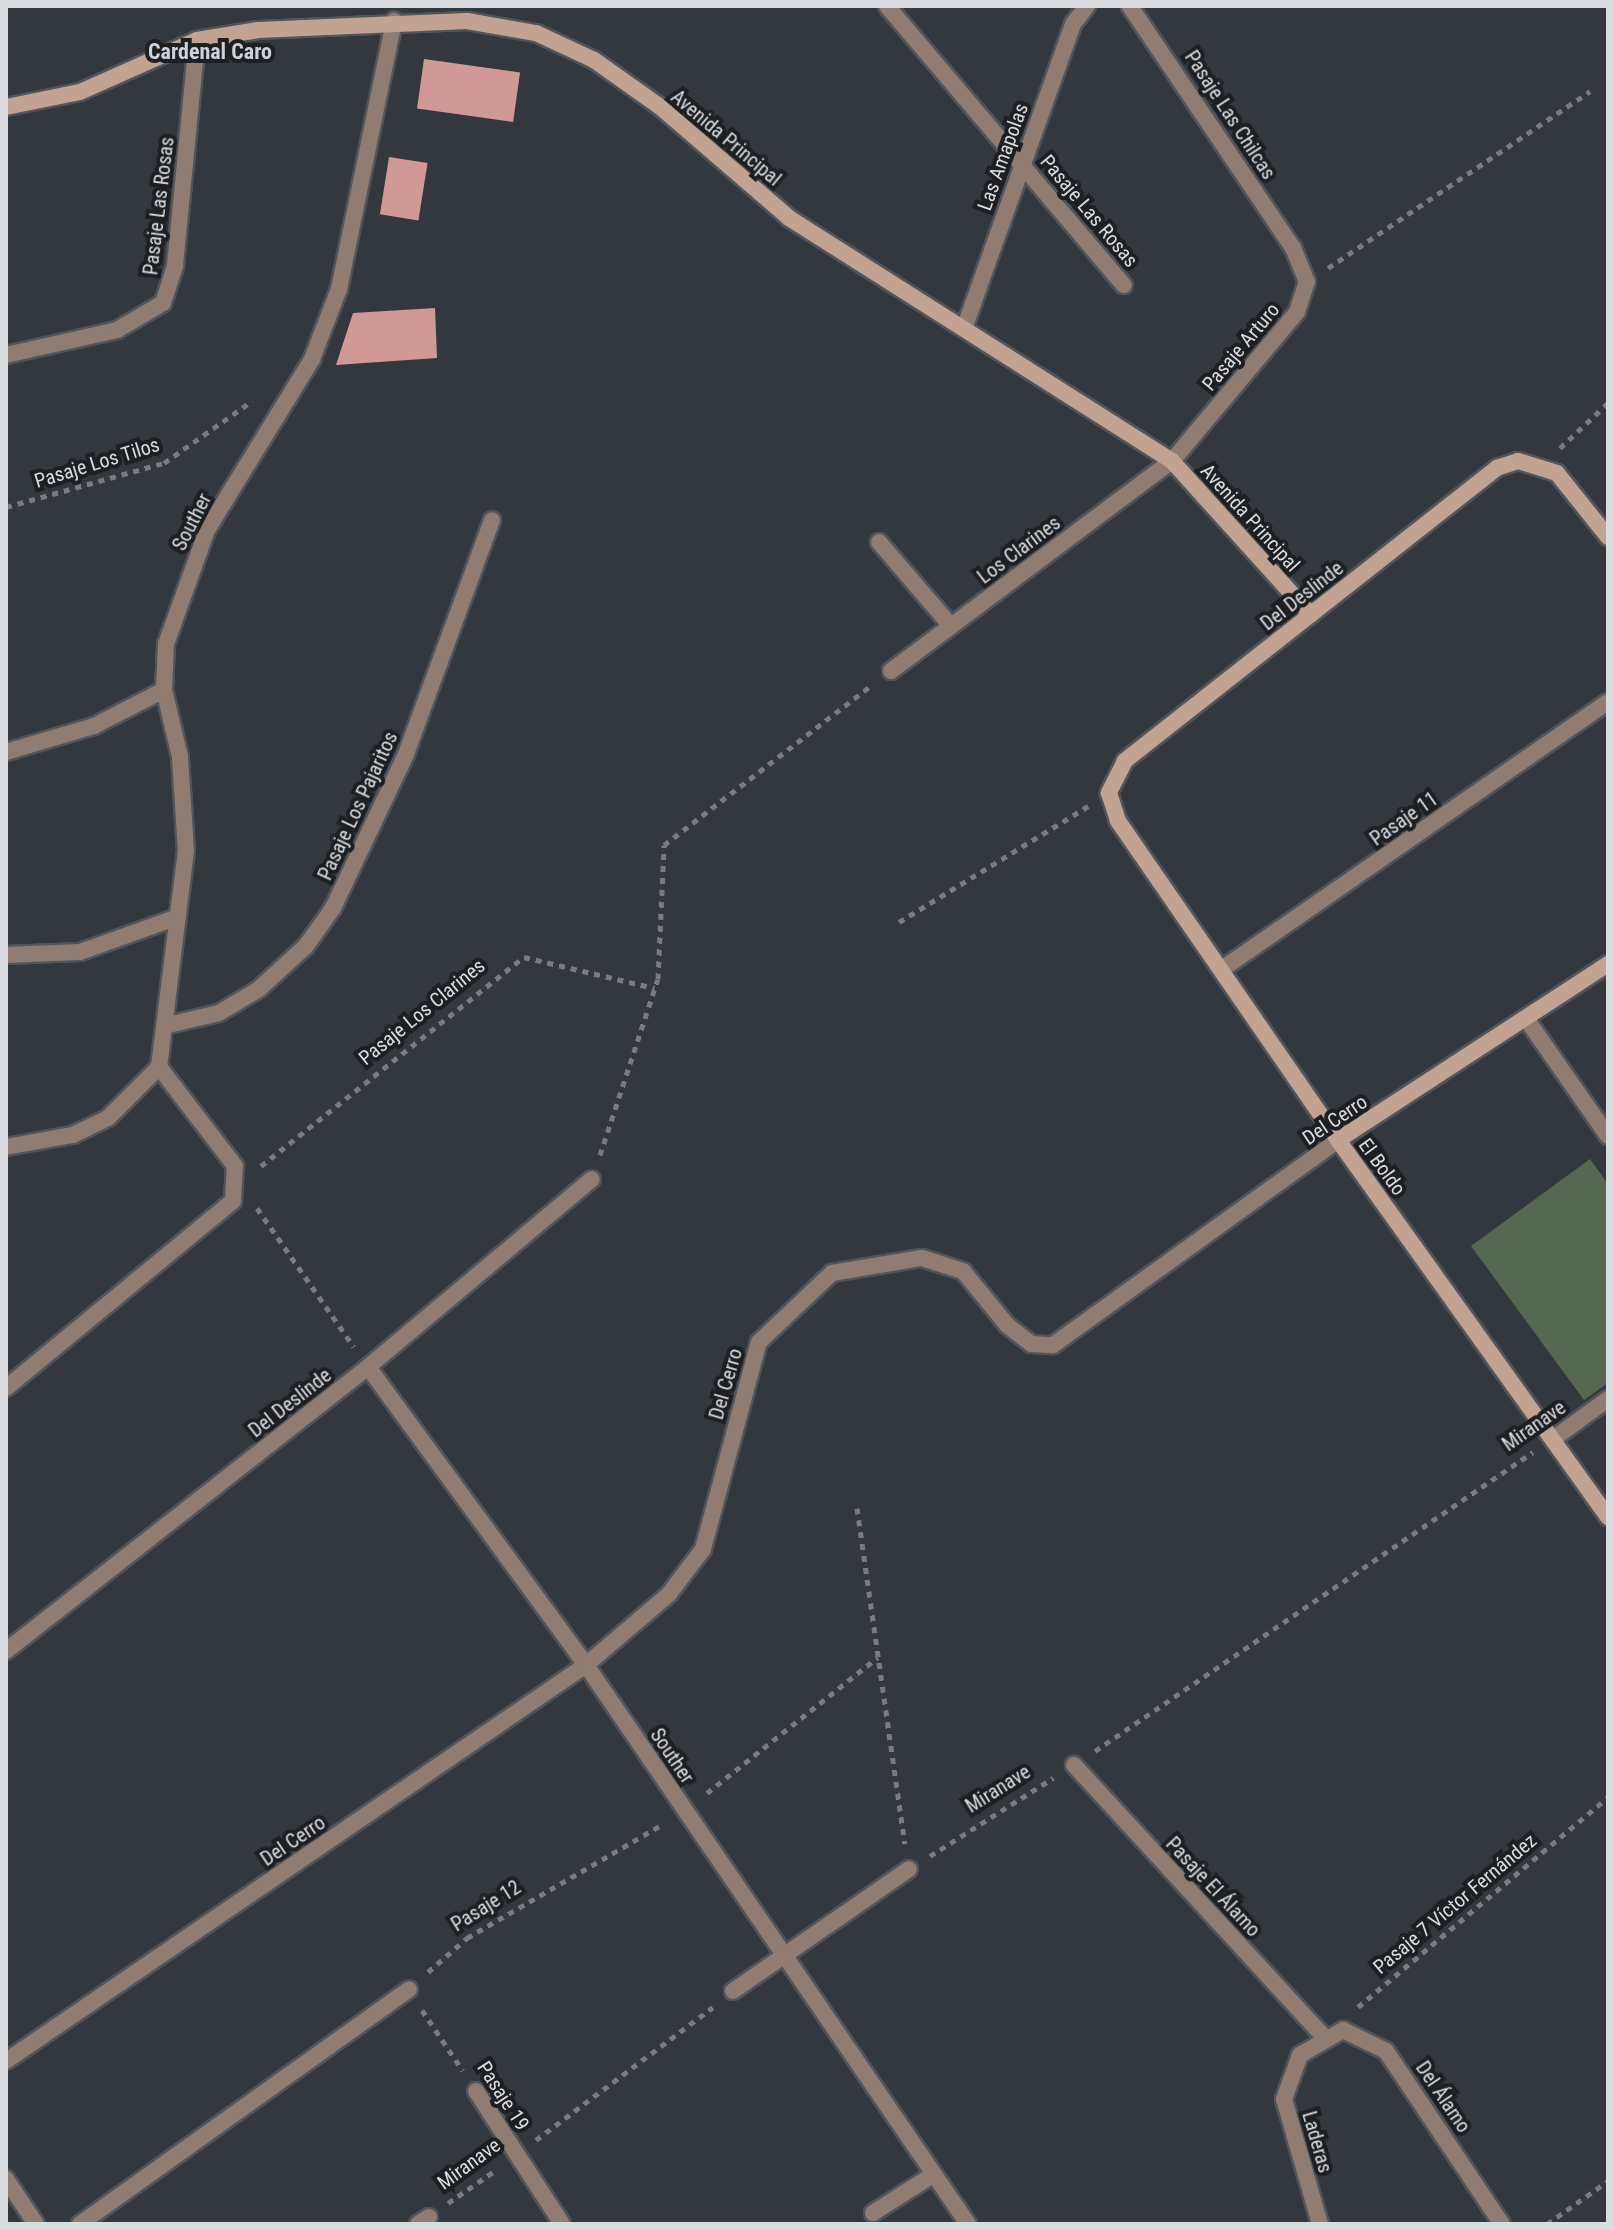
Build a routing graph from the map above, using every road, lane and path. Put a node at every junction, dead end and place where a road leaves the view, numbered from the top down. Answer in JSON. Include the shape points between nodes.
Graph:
{"nodes":[{"id":1,"x":887,"y":6,"type":"edge"},
{"id":2,"x":1075,"y":6,"type":"edge"},
{"id":3,"x":1087,"y":6,"type":"edge"},
{"id":4,"x":1130,"y":6,"type":"edge"},
{"id":5,"x":394,"y":21,"type":"junction"},
{"id":6,"x":1073,"y":24,"type":"junction"},
{"id":7,"x":197,"y":40,"type":"junction"},
{"id":8,"x":1590,"y":91,"type":"dead end"},
{"id":9,"x":6,"y":107,"type":"edge"},
{"id":10,"x":1022,"y":162,"type":"junction"},
{"id":11,"x":1307,"y":282,"type":"junction"},
{"id":12,"x":1124,"y":285,"type":"dead end"},
{"id":13,"x":965,"y":326,"type":"junction"},
{"id":14,"x":6,"y":355,"type":"edge"},
{"id":15,"x":263,"y":393,"type":"dead end"},
{"id":16,"x":1608,"y":403,"type":"edge"},
{"id":17,"x":1172,"y":461,"type":"junction"},
{"id":18,"x":1541,"y":465,"type":"junction"},
{"id":19,"x":6,"y":507,"type":"edge"},
{"id":20,"x":492,"y":520,"type":"dead end"},
{"id":21,"x":1608,"y":537,"type":"edge"},
{"id":22,"x":879,"y":542,"type":"dead end"},
{"id":23,"x":1311,"y":615,"type":"junction"},
{"id":24,"x":951,"y":626,"type":"junction"},
{"id":25,"x":891,"y":671,"type":"joint"},
{"id":26,"x":164,"y":690,"type":"junction"},
{"id":27,"x":1608,"y":702,"type":"edge"},
{"id":28,"x":6,"y":752,"type":"edge"},
{"id":29,"x":1109,"y":793,"type":"junction"},
{"id":30,"x":178,"y":917,"type":"junction"},
{"id":31,"x":899,"y":922,"type":"dead end"},
{"id":32,"x":6,"y":955,"type":"edge"},
{"id":33,"x":1608,"y":964,"type":"edge"},
{"id":34,"x":1222,"y":969,"type":"junction"},
{"id":35,"x":654,"y":988,"type":"junction"},
{"id":36,"x":1527,"y":1020,"type":"junction"},
{"id":37,"x":164,"y":1026,"type":"junction"},
{"id":38,"x":159,"y":1067,"type":"junction"},
{"id":39,"x":1608,"y":1136,"type":"edge"},
{"id":40,"x":1338,"y":1140,"type":"junction"},
{"id":41,"x":6,"y":1147,"type":"edge"},
{"id":42,"x":592,"y":1179,"type":"joint"},
{"id":43,"x":239,"y":1183,"type":"junction"},
{"id":44,"x":368,"y":1367,"type":"junction"},
{"id":45,"x":6,"y":1388,"type":"edge"},
{"id":46,"x":1608,"y":1399,"type":"edge"},
{"id":47,"x":1553,"y":1439,"type":"junction"},
{"id":48,"x":857,"y":1508,"type":"dead end"},
{"id":49,"x":1608,"y":1517,"type":"edge"},
{"id":50,"x":6,"y":1651,"type":"edge"},
{"id":51,"x":878,"y":1657,"type":"junction"},
{"id":52,"x":586,"y":1665,"type":"junction"},
{"id":53,"x":1074,"y":1765,"type":"junction"},
{"id":54,"x":1608,"y":1797,"type":"edge"},
{"id":55,"x":686,"y":1811,"type":"junction"},
{"id":56,"x":909,"y":1869,"type":"junction"},
{"id":57,"x":786,"y":1958,"type":"junction"},
{"id":58,"x":409,"y":1989,"type":"junction"},
{"id":59,"x":733,"y":1991,"type":"joint"},
{"id":60,"x":1323,"y":2036,"type":"junction"},
{"id":61,"x":6,"y":2061,"type":"edge"},
{"id":62,"x":476,"y":2091,"type":"joint"},
{"id":63,"x":517,"y":2154,"type":"junction"},
{"id":64,"x":934,"y":2174,"type":"junction"},
{"id":65,"x":6,"y":2179,"type":"edge"},
{"id":66,"x":1608,"y":2181,"type":"edge"},
{"id":67,"x":873,"y":2213,"type":"dead end"},
{"id":68,"x":424,"y":2220,"type":"edge"},
{"id":69,"x":36,"y":2224,"type":"edge"},
{"id":70,"x":80,"y":2224,"type":"edge"},
{"id":71,"x":562,"y":2224,"type":"edge"},
{"id":72,"x":968,"y":2224,"type":"edge"},
{"id":73,"x":1320,"y":2224,"type":"edge"},
{"id":74,"x":1502,"y":2224,"type":"edge"},
{"id":75,"x":1547,"y":2224,"type":"edge"}],
"edges":[{"from":1,"to":10,"type":"street","name":"Pasaje Las Rosas"},
{"from":2,"to":6,"type":"street"},
{"from":3,"to":6,"type":"street","name":"Las Amapolas"},
{"from":4,"to":11,"type":"street","name":"Pasaje Las Chilcas","via":[[1293,248]]},
{"from":5,"to":7,"type":"street","name":"Avenida Principal"},
{"from":5,"to":13,"type":"street","name":"Avenida Principal","via":[[467,21],[536,33],[594,60],[789,218]]},
{"from":5,"to":26,"type":"street","name":"Souther","via":[[339,289],[312,359],[207,530],[166,644]]},
{"from":6,"to":10,"type":"street","name":"Las Amapolas"},
{"from":7,"to":9,"type":"street","name":"Avenida Principal","via":[[80,92]]},
{"from":7,"to":14,"type":"street","name":"Pasaje Las Rosas","via":[[175,265],[163,303],[117,330]]},
{"from":8,"to":11,"type":"path"},
{"from":10,"to":12,"type":"street","name":"Pasaje Las Rosas"},
{"from":10,"to":13,"type":"street","name":"Las Amapolas"},
{"from":11,"to":17,"type":"street","name":"Pasaje Arturo","via":[[1297,312]]},
{"from":13,"to":17,"type":"street","name":"Avenida Principal"},
{"from":15,"to":19,"type":"path","name":"Pasaje Los Tilos","via":[[164,463]]},
{"from":16,"to":18,"type":"path"},
{"from":17,"to":23,"type":"street","name":"Avenida Principal"},
{"from":17,"to":24,"type":"street","name":"Los Clarines"},
{"from":18,"to":21,"type":"street","via":[[1568,483]]},
{"from":18,"to":23,"type":"street","name":"Del Deslinde","via":[[1518,461],[1497,468]]},
{"from":20,"to":37,"type":"street","name":"Pasaje Los Pajaritos","via":[[406,754],[333,908],[306,946],[259,989],[219,1013]]},
{"from":22,"to":24,"type":"street"},
{"from":23,"to":29,"type":"street","name":"Del Deslinde","via":[[1125,761]]},
{"from":24,"to":25,"type":"street","name":"Los Clarines"},
{"from":25,"to":35,"type":"path","via":[[664,845]]},
{"from":26,"to":28,"type":"street","via":[[94,726]]},
{"from":26,"to":30,"type":"street","name":"Souther","via":[[185,799]]},
{"from":27,"to":34,"type":"street","name":"Pasaje 11"},
{"from":29,"to":31,"type":"path"},
{"from":29,"to":34,"type":"street","name":"El Boldo","via":[[1118,821]]},
{"from":30,"to":32,"type":"street","via":[[80,952]]},
{"from":30,"to":37,"type":"street","name":"Souther"},
{"from":33,"to":36,"type":"street","name":"Del Cerro"},
{"from":34,"to":40,"type":"street","name":"El Boldo"},
{"from":35,"to":42,"type":"path"},
{"from":35,"to":43,"type":"path","name":"Pasaje Los Clarines","via":[[524,957]]},
{"from":36,"to":39,"type":"street"},
{"from":36,"to":40,"type":"street","name":"Del Cerro"},
{"from":37,"to":38,"type":"street","name":"Souther"},
{"from":38,"to":41,"type":"street","via":[[108,1118],[73,1135]]},
{"from":38,"to":43,"type":"street","via":[[235,1166]]},
{"from":40,"to":47,"type":"street","name":"El Boldo"},
{"from":40,"to":52,"type":"street","name":"Del Cerro","via":[[1053,1345],[1031,1344],[1007,1325],[963,1271],[922,1258],[832,1273],[759,1342],[703,1549],[689,1571]]},
{"from":42,"to":44,"type":"street","name":"Del Deslinde"},
{"from":43,"to":44,"type":"path"},
{"from":43,"to":45,"type":"street","via":[[222,1216]]},
{"from":44,"to":50,"type":"street","name":"Del Deslinde"},
{"from":44,"to":52,"type":"street","name":"Souther"},
{"from":46,"to":47,"type":"street","name":"Miranave"},
{"from":47,"to":49,"type":"street","name":"El Boldo"},
{"from":47,"to":53,"type":"path","name":"Miranave"},
{"from":48,"to":51,"type":"path"},
{"from":51,"to":55,"type":"path","name":"Pasaje 12"},
{"from":51,"to":56,"type":"path"},
{"from":52,"to":55,"type":"street","name":"Souther"},
{"from":52,"to":61,"type":"street","name":"Del Cerro"},
{"from":53,"to":56,"type":"path","name":"Miranave"},
{"from":53,"to":60,"type":"street","name":"Pasaje El Álamo"},
{"from":54,"to":60,"type":"path","name":"Pasaje 7 Víctor Fernández"},
{"from":55,"to":57,"type":"street","name":"Souther"},
{"from":55,"to":58,"type":"path","name":"Pasaje 12","via":[[467,1938]]},
{"from":56,"to":57,"type":"street"},
{"from":57,"to":59,"type":"street"},
{"from":57,"to":64,"type":"street","name":"Souther"},
{"from":58,"to":62,"type":"path","name":"Pasaje 19"},
{"from":58,"to":70,"type":"street"},
{"from":59,"to":63,"type":"path","name":"Miranave"},
{"from":60,"to":73,"type":"street","name":"Laderas","via":[[1291,2068],[1284,2099]]},
{"from":60,"to":74,"type":"street","name":"Del Álamo","via":[[1362,2035],[1386,2051]]},
{"from":62,"to":63,"type":"street","name":"Pasaje 19"},
{"from":63,"to":68,"type":"path","name":"Miranave"},
{"from":63,"to":71,"type":"street","name":"Pasaje 19"},
{"from":64,"to":67,"type":"street"},
{"from":64,"to":72,"type":"street","name":"Souther"},
{"from":65,"to":69,"type":"street"},
{"from":66,"to":75,"type":"path"}]}
